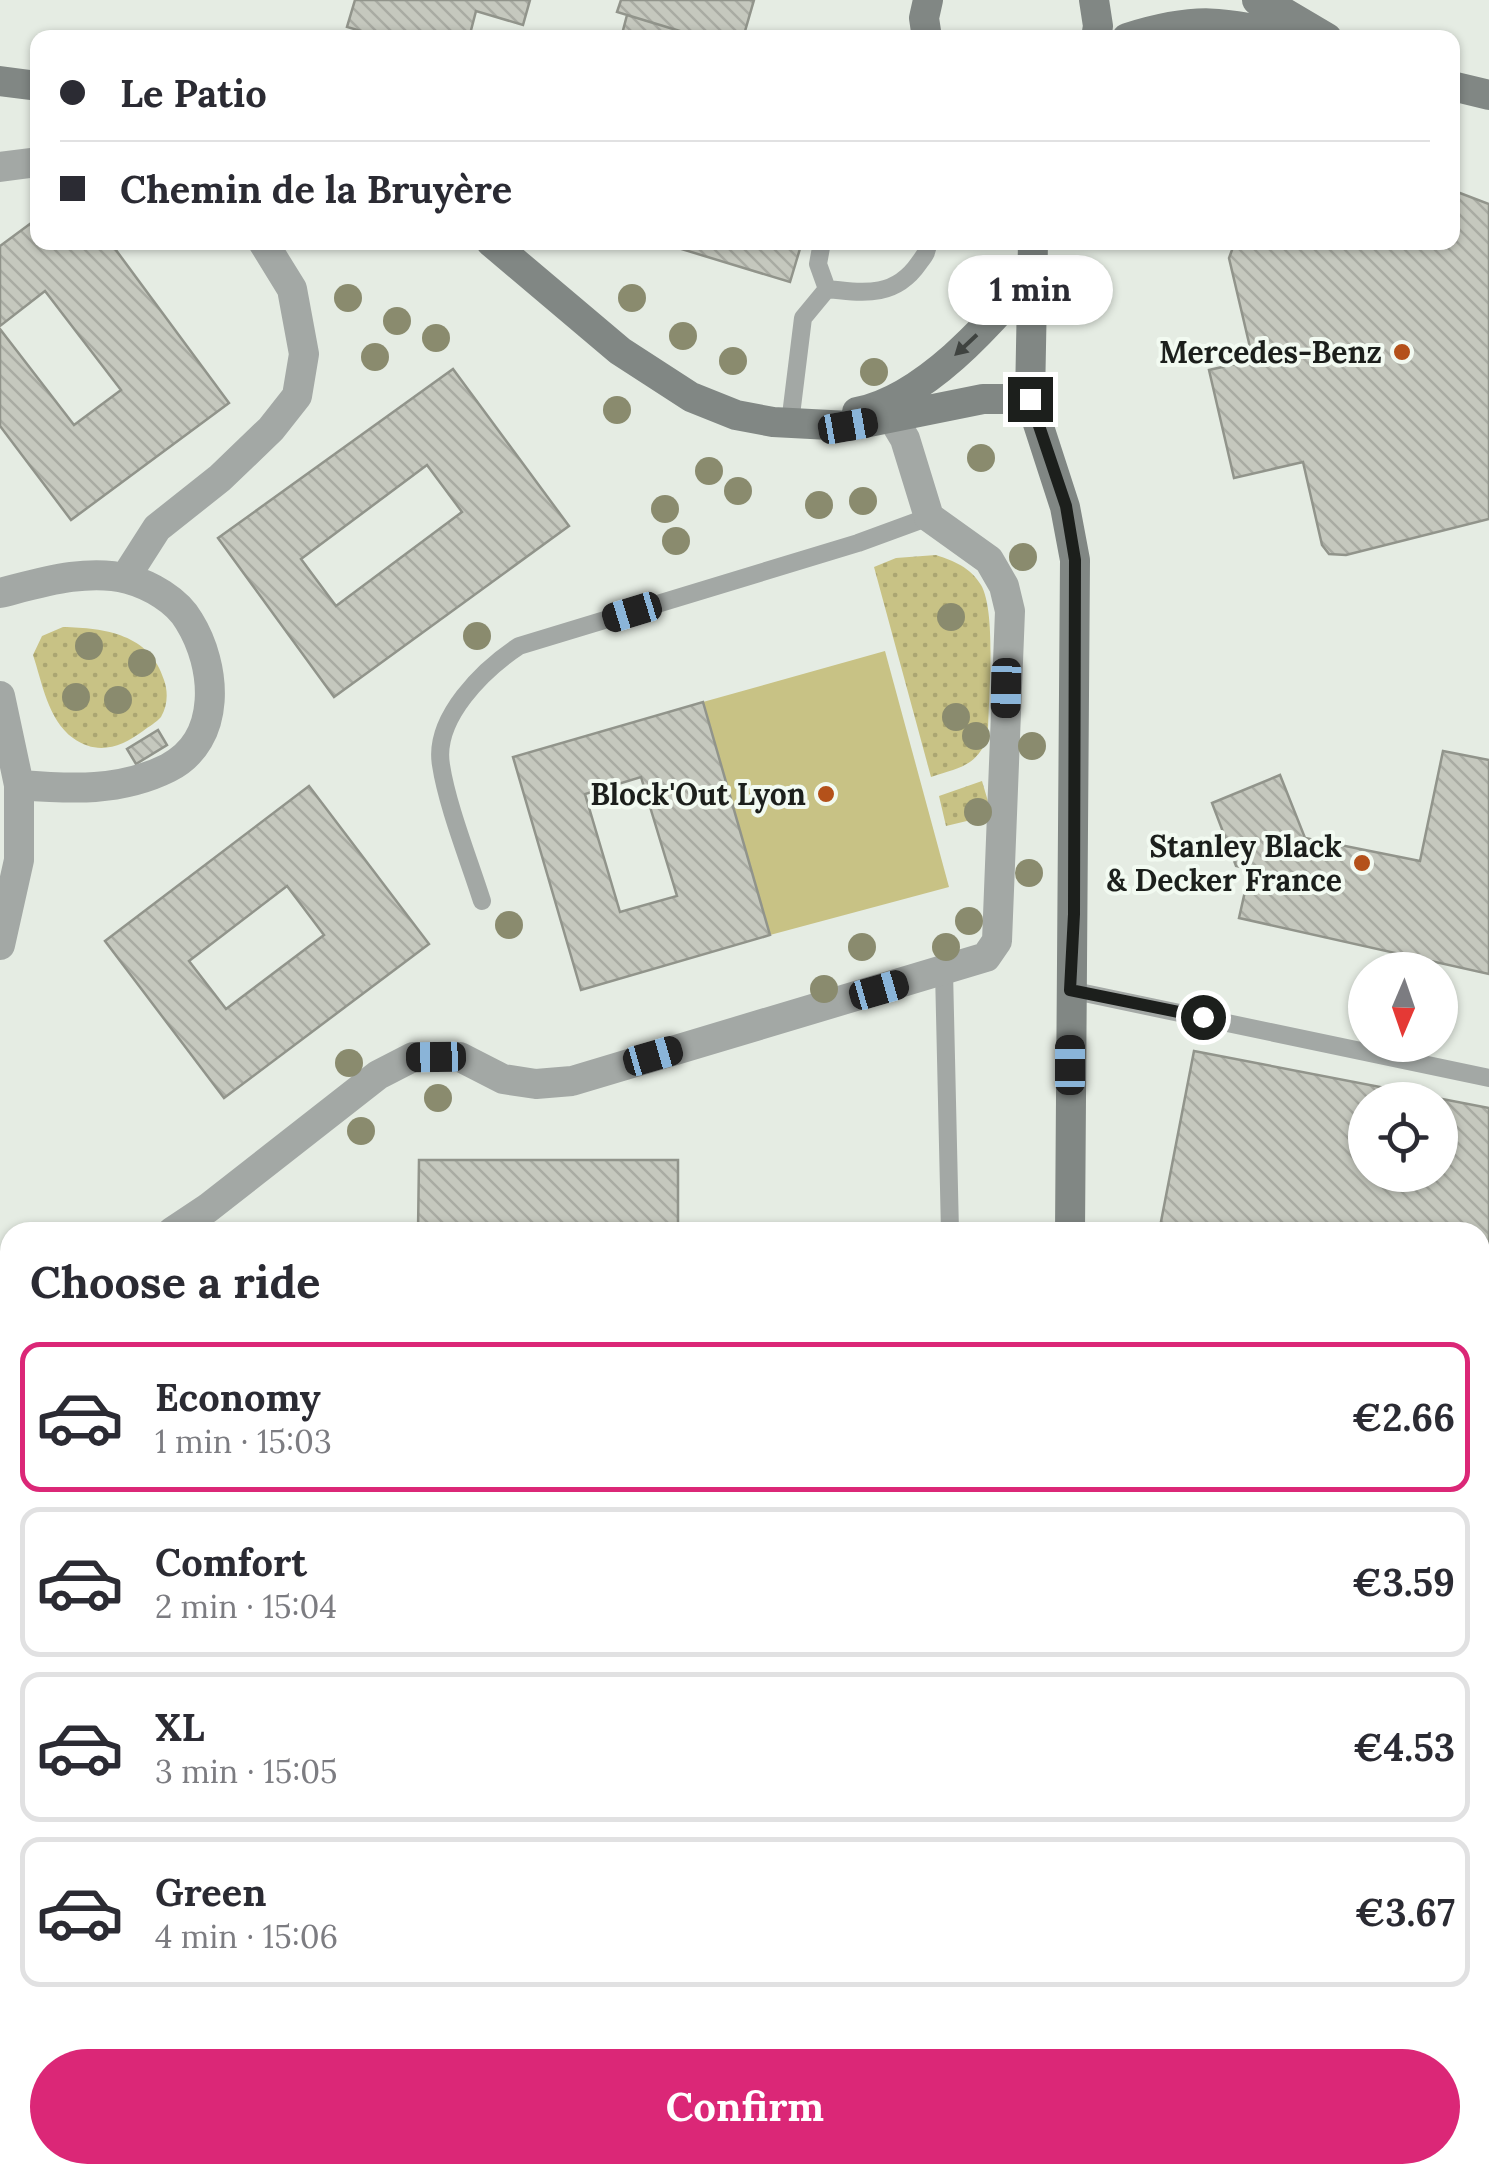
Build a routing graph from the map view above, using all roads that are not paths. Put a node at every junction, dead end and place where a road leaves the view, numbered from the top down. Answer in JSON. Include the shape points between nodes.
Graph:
{"nodes":[{"id":1,"x":928,"y":0,"type":"edge"},
{"id":2,"x":1094,"y":0,"type":"edge"},
{"id":3,"x":1257,"y":0,"type":"edge"},
{"id":4,"x":925,"y":30,"type":"edge"},
{"id":5,"x":1097,"y":30,"type":"edge"},
{"id":6,"x":1155,"y":30,"type":"edge"},
{"id":7,"x":1260,"y":30,"type":"edge"},
{"id":8,"x":1314,"y":30,"type":"edge"},
{"id":9,"x":0,"y":81,"type":"edge"},
{"id":10,"x":30,"y":85,"type":"edge"},
{"id":11,"x":1460,"y":88,"type":"edge"},
{"id":12,"x":1489,"y":95,"type":"edge"},
{"id":13,"x":30,"y":163,"type":"edge"},
{"id":14,"x":0,"y":167,"type":"edge"},
{"id":15,"x":268,"y":250,"type":"edge"},
{"id":16,"x":500,"y":250,"type":"edge"},
{"id":17,"x":821,"y":250,"type":"edge"},
{"id":18,"x":928,"y":250,"type":"edge"},
{"id":19,"x":1033,"y":250,"type":"edge"},
{"id":20,"x":1032,"y":274,"type":"junction"},
{"id":21,"x":826,"y":290,"type":"junction"},
{"id":22,"x":1030,"y":399,"type":"junction"},
{"id":23,"x":893,"y":419,"type":"junction"},
{"id":24,"x":790,"y":422,"type":"junction"},
{"id":25,"x":929,"y":517,"type":"junction"},
{"id":26,"x":124,"y":578,"type":"junction"},
{"id":27,"x":0,"y":593,"type":"edge"},
{"id":28,"x":0,"y":696,"type":"edge"},
{"id":29,"x":19,"y":785,"type":"junction"},
{"id":30,"x":482,"y":900,"type":"dead end"},
{"id":31,"x":0,"y":944,"type":"edge"},
{"id":32,"x":944,"y":971,"type":"junction"},
{"id":33,"x":1070,"y":990,"type":"junction"},
{"id":34,"x":1489,"y":1078,"type":"edge"},
{"id":35,"x":187,"y":1222,"type":"edge"},
{"id":36,"x":950,"y":1222,"type":"edge"},
{"id":37,"x":1070,"y":1222,"type":"edge"}],
"edges":[{"from":1,"to":4,"type":"main road"},
{"from":2,"to":5,"type":"main road"},
{"from":3,"to":8,"type":"main road"},
{"from":6,"to":7,"type":"main road","via":[[1184,22]]},
{"from":9,"to":10,"type":"main road"},
{"from":11,"to":12,"type":"main road"},
{"from":13,"to":14,"type":"street"},
{"from":15,"to":26,"type":"street","via":[[292,289],[304,354],[297,396],[272,429],[157,528]]},
{"from":16,"to":24,"type":"main road","via":[[620,351],[690,398]]},
{"from":17,"to":21,"type":"lane"},
{"from":18,"to":21,"type":"lane","via":[[908,278],[879,294]]},
{"from":19,"to":20,"type":"main road"},
{"from":20,"to":22,"type":"main road"},
{"from":20,"to":24,"type":"main road","one_way":true,"via":[[965,348],[920,384],[865,410]]},
{"from":21,"to":24,"type":"lane","via":[[804,318]]},
{"from":22,"to":23,"type":"main road","via":[[983,399]]},
{"from":22,"to":33,"type":"main road","via":[[1066,506],[1075,560]]},
{"from":23,"to":24,"type":"main road","via":[[848,426]]},
{"from":23,"to":25,"type":"street"},
{"from":25,"to":30,"type":"lane","via":[[520,646],[489,666],[450,717],[440,762]]},
{"from":25,"to":32,"type":"street","via":[[989,560],[1010,611],[996,941],[986,957]]},
{"from":26,"to":27,"type":"street","via":[[76,576]]},
{"from":26,"to":29,"type":"street","via":[[156,590],[188,618],[211,672],[208,717],[197,743],[170,767],[112,788]]},
{"from":28,"to":29,"type":"street"},
{"from":29,"to":31,"type":"street","via":[[19,860]]},
{"from":32,"to":35,"type":"street","via":[[572,1081],[536,1084],[504,1078],[460,1057],[413,1058],[378,1076]]},
{"from":32,"to":36,"type":"lane"},
{"from":33,"to":34,"type":"lane"},
{"from":33,"to":37,"type":"main road"}]}
